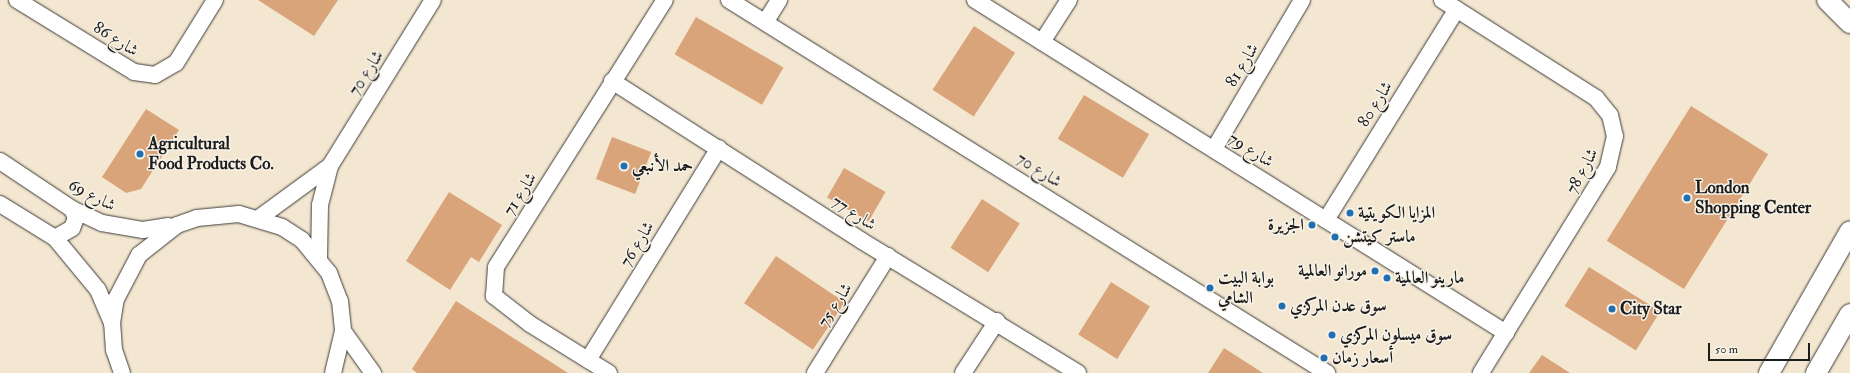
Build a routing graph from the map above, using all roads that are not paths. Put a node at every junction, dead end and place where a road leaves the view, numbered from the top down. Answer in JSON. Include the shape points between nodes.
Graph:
{"nodes":[{"id":1,"x":17,"y":0,"type":"edge"},
{"id":2,"x":215,"y":0,"type":"edge"},
{"id":3,"x":433,"y":0,"type":"edge"},
{"id":4,"x":665,"y":0,"type":"edge"},
{"id":5,"x":729,"y":0,"type":"edge"},
{"id":6,"x":779,"y":0,"type":"edge"},
{"id":7,"x":975,"y":0,"type":"edge"},
{"id":8,"x":1069,"y":0,"type":"edge"},
{"id":9,"x":1302,"y":0,"type":"edge"},
{"id":10,"x":1442,"y":0,"type":"edge"},
{"id":11,"x":1827,"y":0,"type":"edge"},
{"id":12,"x":1457,"y":9,"type":"junction"},
{"id":13,"x":766,"y":22,"type":"junction"},
{"id":14,"x":1850,"y":23,"type":"edge"},
{"id":15,"x":1042,"y":42,"type":"junction"},
{"id":16,"x":612,"y":81,"type":"junction"},
{"id":17,"x":718,"y":148,"type":"junction"},
{"id":18,"x":1214,"y":149,"type":"junction"},
{"id":19,"x":0,"y":161,"type":"edge"},
{"id":20,"x":330,"y":166,"type":"junction"},
{"id":21,"x":0,"y":204,"type":"edge"},
{"id":22,"x":72,"y":209,"type":"junction"},
{"id":23,"x":259,"y":218,"type":"junction"},
{"id":24,"x":1326,"y":220,"type":"junction"},
{"id":25,"x":177,"y":225,"type":"junction"},
{"id":26,"x":1850,"y":231,"type":"edge"},
{"id":27,"x":55,"y":238,"type":"junction"},
{"id":28,"x":888,"y":256,"type":"junction"},
{"id":29,"x":319,"y":258,"type":"junction"},
{"id":30,"x":1850,"y":314,"type":"edge"},
{"id":31,"x":997,"y":322,"type":"junction"},
{"id":32,"x":112,"y":323,"type":"junction"},
{"id":33,"x":343,"y":331,"type":"junction"},
{"id":34,"x":1506,"y":333,"type":"junction"},
{"id":35,"x":588,"y":360,"type":"junction"},
{"id":36,"x":122,"y":373,"type":"edge"},
{"id":37,"x":333,"y":373,"type":"edge"},
{"id":38,"x":373,"y":373,"type":"edge"},
{"id":39,"x":609,"y":373,"type":"edge"},
{"id":40,"x":815,"y":373,"type":"edge"},
{"id":41,"x":963,"y":373,"type":"edge"},
{"id":42,"x":1078,"y":373,"type":"edge"},
{"id":43,"x":1327,"y":373,"type":"edge"},
{"id":44,"x":1481,"y":373,"type":"edge"},
{"id":45,"x":1769,"y":373,"type":"edge"},
{"id":46,"x":1816,"y":373,"type":"edge"}],
"edges":[{"from":1,"to":2,"type":"street","name":"شارع 86","via":[[134,72],[154,75],[176,63]]},
{"from":3,"to":20,"type":"street","name":"شارع 70"},
{"from":4,"to":16,"type":"street","name":"شارع 71"},
{"from":5,"to":13,"type":"street","name":"شارع 70"},
{"from":6,"to":13,"type":"street"},
{"from":7,"to":15,"type":"street","name":"شارع 79"},
{"from":8,"to":15,"type":"street"},
{"from":9,"to":18,"type":"street","name":"شارع 81"},
{"from":10,"to":12,"type":"street","name":"شارع 78"},
{"from":11,"to":14,"type":"main road"},
{"from":12,"to":24,"type":"street","name":"شارع 80"},
{"from":12,"to":34,"type":"street","name":"شارع 78","via":[[1596,98],[1610,115],[1615,136],[1608,167]]},
{"from":13,"to":43,"type":"street","name":"شارع 70"},
{"from":15,"to":18,"type":"street","name":"شارع 79"},
{"from":16,"to":17,"type":"street","name":"شارع 77"},
{"from":16,"to":35,"type":"street","name":"شارع 71","via":[[496,268],[494,296],[530,324]]},
{"from":17,"to":28,"type":"street","name":"شارع 77"},
{"from":17,"to":35,"type":"street","name":"شارع 76"},
{"from":18,"to":24,"type":"street","name":"شارع 79"},
{"from":19,"to":22,"type":"street","name":"شارع 69"},
{"from":20,"to":23,"type":"street","name":"شارع 70"},
{"from":20,"to":29,"type":"street","name":"شارع 70","via":[[320,204]]},
{"from":21,"to":27,"type":"street"},
{"from":22,"to":25,"type":"street","name":"شارع 69","via":[[120,229],[144,230]]},
{"from":22,"to":27,"type":"street","via":[[76,218],[72,228]]},
{"from":23,"to":25,"type":"street","via":[[217,214]]},
{"from":23,"to":29,"type":"street","via":[[292,234]]},
{"from":24,"to":34,"type":"street","name":"شارع 79"},
{"from":25,"to":32,"type":"street","via":[[156,238],[132,266],[116,299]]},
{"from":26,"to":45,"type":"main road"},
{"from":27,"to":32,"type":"street","via":[[98,290]]},
{"from":28,"to":31,"type":"street","name":"شارع 77"},
{"from":28,"to":40,"type":"street","name":"شارع 75"},
{"from":29,"to":33,"type":"street","via":[[340,301]]},
{"from":30,"to":46,"type":"main road"},
{"from":31,"to":41,"type":"street"},
{"from":31,"to":42,"type":"street","name":"شارع 77"},
{"from":32,"to":36,"type":"street","via":[[114,350]]},
{"from":33,"to":37,"type":"street"},
{"from":33,"to":38,"type":"street"},
{"from":34,"to":44,"type":"street","name":"شارع 78"},
{"from":35,"to":39,"type":"street","name":"شارع 71"}]}
